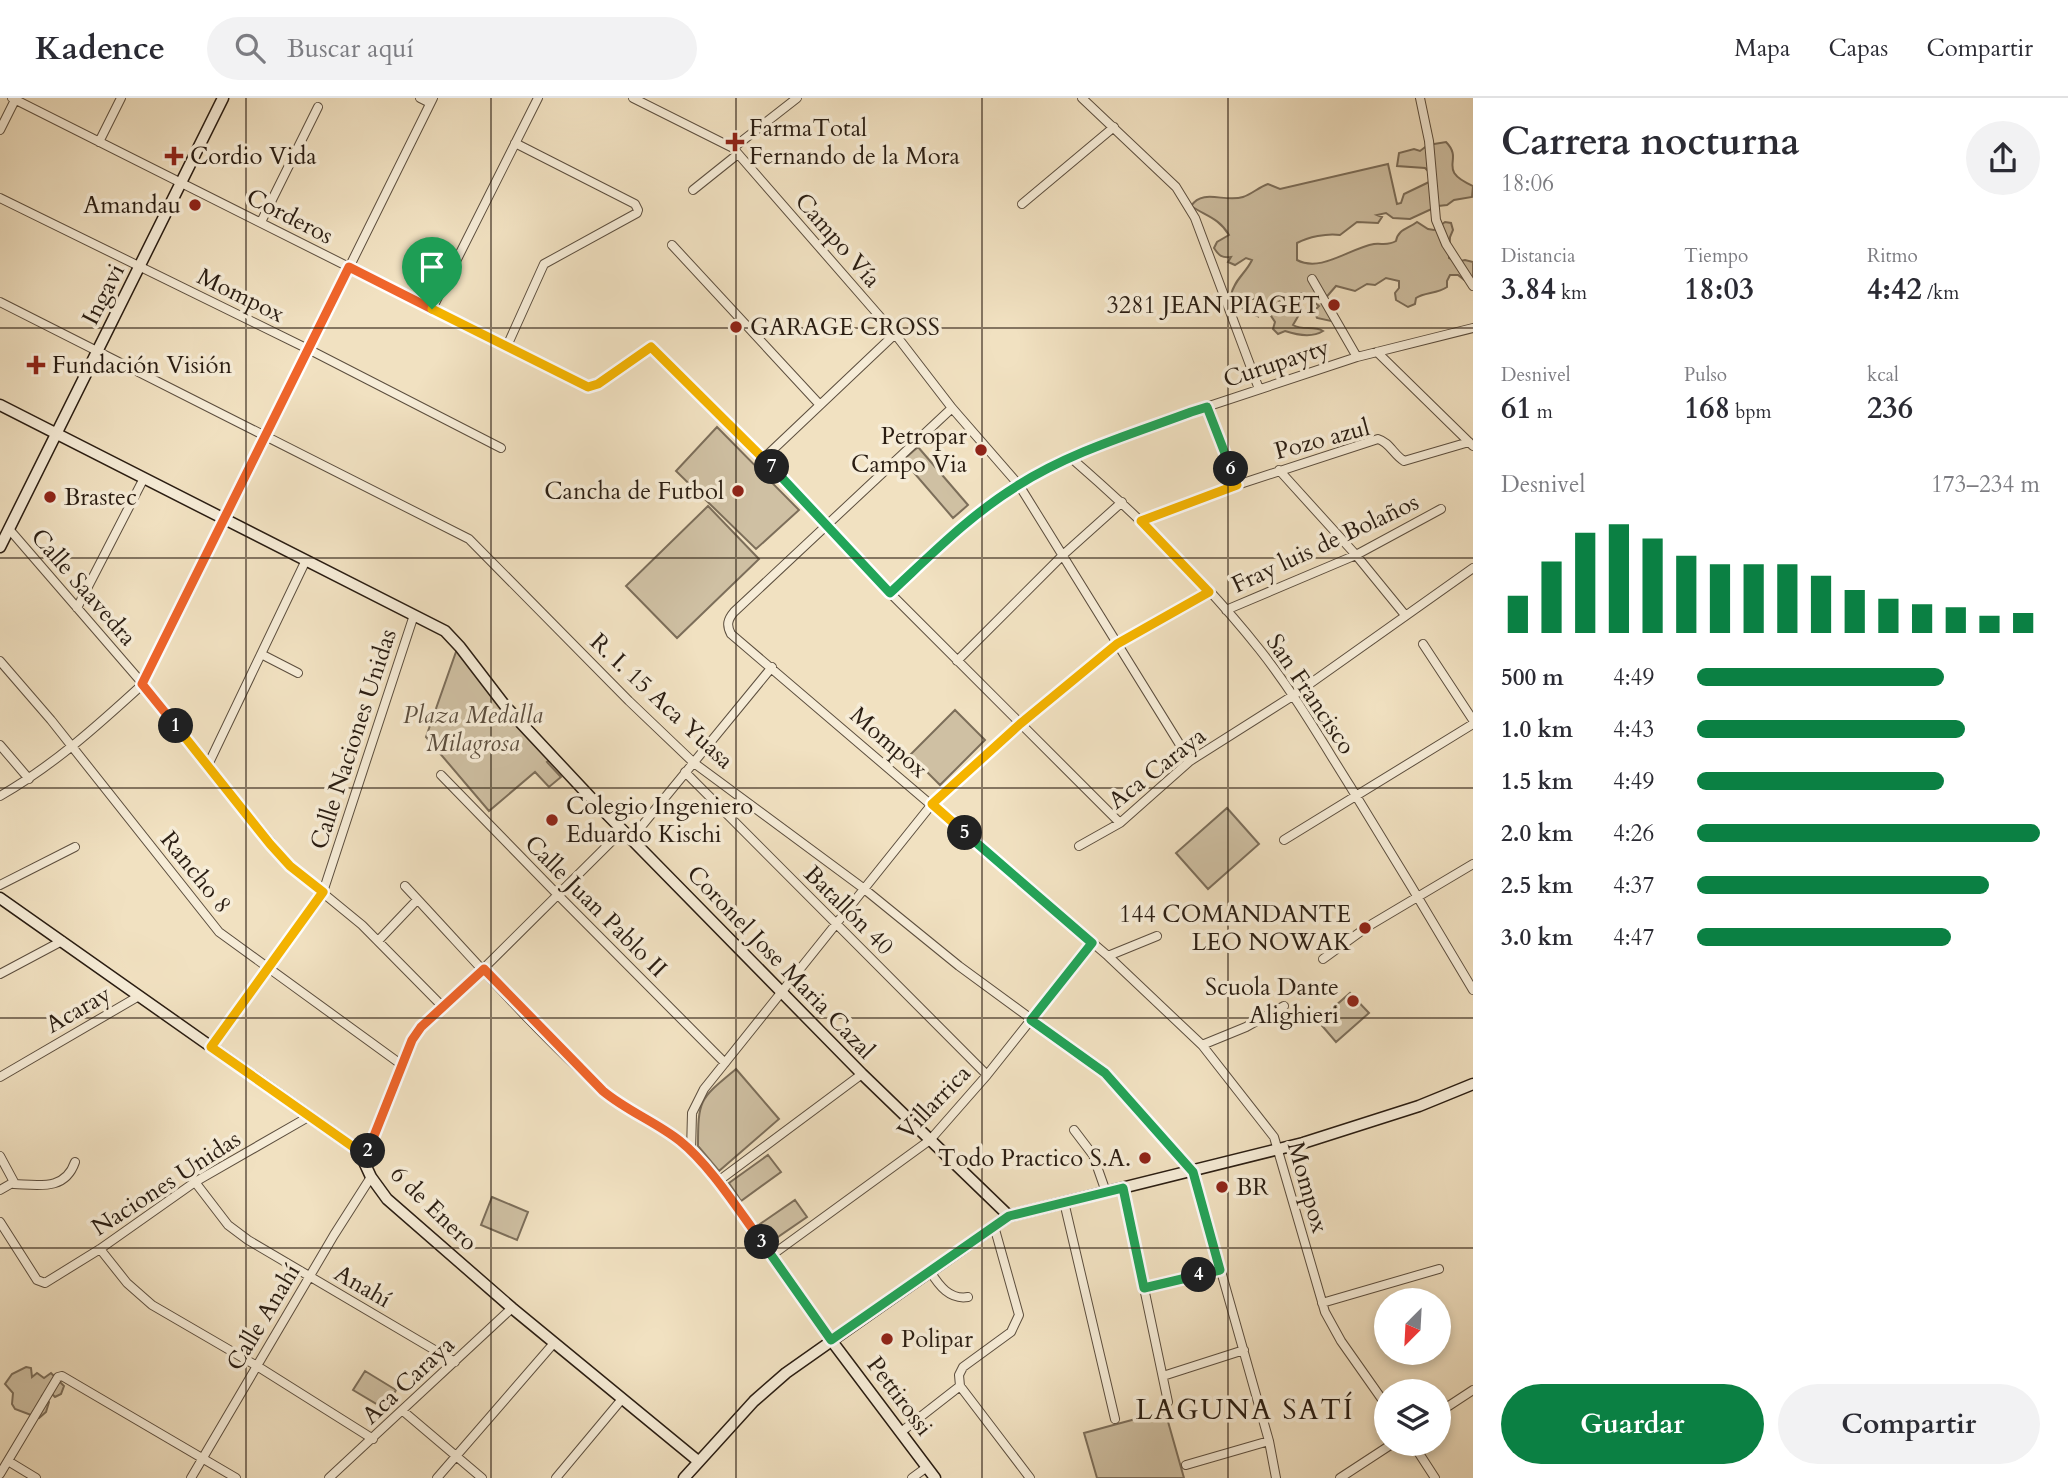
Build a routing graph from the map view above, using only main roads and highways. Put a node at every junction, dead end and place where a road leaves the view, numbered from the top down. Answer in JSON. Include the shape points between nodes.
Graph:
{"nodes":[{"id":1,"x":223,"y":98,"type":"edge"},
{"id":2,"x":0,"y":405,"type":"edge"},
{"id":3,"x":56,"y":434,"type":"junction"},
{"id":4,"x":0,"y":547,"type":"edge"},
{"id":5,"x":0,"y":898,"type":"edge"},
{"id":6,"x":1473,"y":1084,"type":"edge"},
{"id":7,"x":1009,"y":1216,"type":"junction"},
{"id":8,"x":831,"y":1340,"type":"junction"},
{"id":9,"x":698,"y":1461,"type":"junction"},
{"id":10,"x":684,"y":1478,"type":"edge"},
{"id":11,"x":935,"y":1478,"type":"edge"}],
"edges":[{"from":1,"to":3,"type":"main road","name":"Ingavi"},
{"from":2,"to":3,"type":"main road","name":"Coronel Jose Maria Cazal"},
{"from":3,"to":4,"type":"main road","name":"Ingavi"},
{"from":3,"to":7,"type":"main road","name":"Coronel Jose Maria Cazal","via":[[445,631],[555,762],[862,1074]]},
{"from":5,"to":9,"type":"main road","name":"6 de Enero","via":[[359,1151],[387,1199]]},
{"from":6,"to":7,"type":"main road","via":[[1419,1106],[1277,1150]]},
{"from":7,"to":8,"type":"main road"},
{"from":8,"to":9,"type":"main road","via":[[769,1386]]},
{"from":8,"to":11,"type":"main road","name":"Pettirossi"},
{"from":9,"to":10,"type":"main road"}]}
